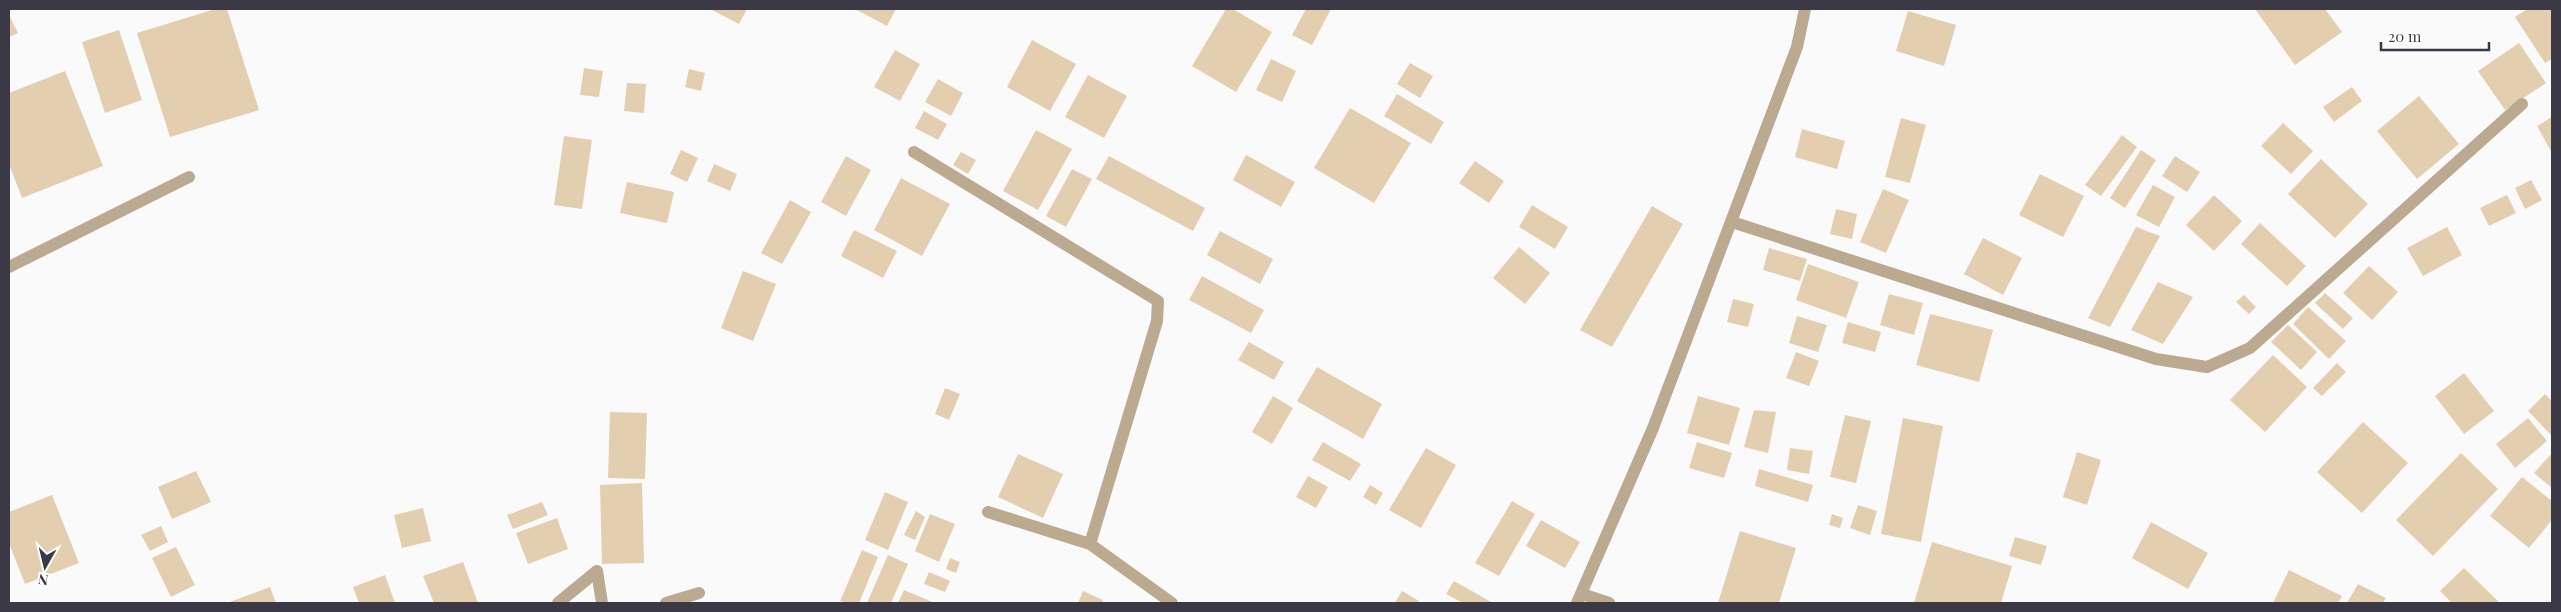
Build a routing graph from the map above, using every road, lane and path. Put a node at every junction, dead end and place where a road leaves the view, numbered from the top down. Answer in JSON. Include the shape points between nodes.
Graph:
{"nodes":[{"id":1,"x":1805,"y":9,"type":"edge"},
{"id":2,"x":2522,"y":104,"type":"dead end"},
{"id":3,"x":914,"y":152,"type":"dead end"},
{"id":4,"x":189,"y":177,"type":"dead end"},
{"id":5,"x":1732,"y":222,"type":"junction"},
{"id":6,"x":9,"y":267,"type":"edge"},
{"id":7,"x":988,"y":512,"type":"dead end"},
{"id":8,"x":1090,"y":544,"type":"junction"},
{"id":9,"x":699,"y":593,"type":"dead end"},
{"id":10,"x":1579,"y":598,"type":"edge"},
{"id":11,"x":558,"y":603,"type":"edge"},
{"id":12,"x":602,"y":603,"type":"edge"},
{"id":13,"x":666,"y":603,"type":"edge"},
{"id":14,"x":1172,"y":603,"type":"edge"},
{"id":15,"x":1609,"y":603,"type":"edge"}],
"edges":[{"from":1,"to":5,"type":"street","via":[[1798,48]]},
{"from":2,"to":5,"type":"street","via":[[2250,348],[2207,367],[2156,359]]},
{"from":3,"to":8,"type":"street","via":[[1158,301],[1158,320]]},
{"from":4,"to":6,"type":"street"},
{"from":5,"to":10,"type":"street","via":[[1653,428]]},
{"from":7,"to":8,"type":"street"},
{"from":8,"to":14,"type":"street"},
{"from":9,"to":13,"type":"street"},
{"from":10,"to":15,"type":"street"},
{"from":11,"to":12,"type":"street","via":[[597,571]]}]}
